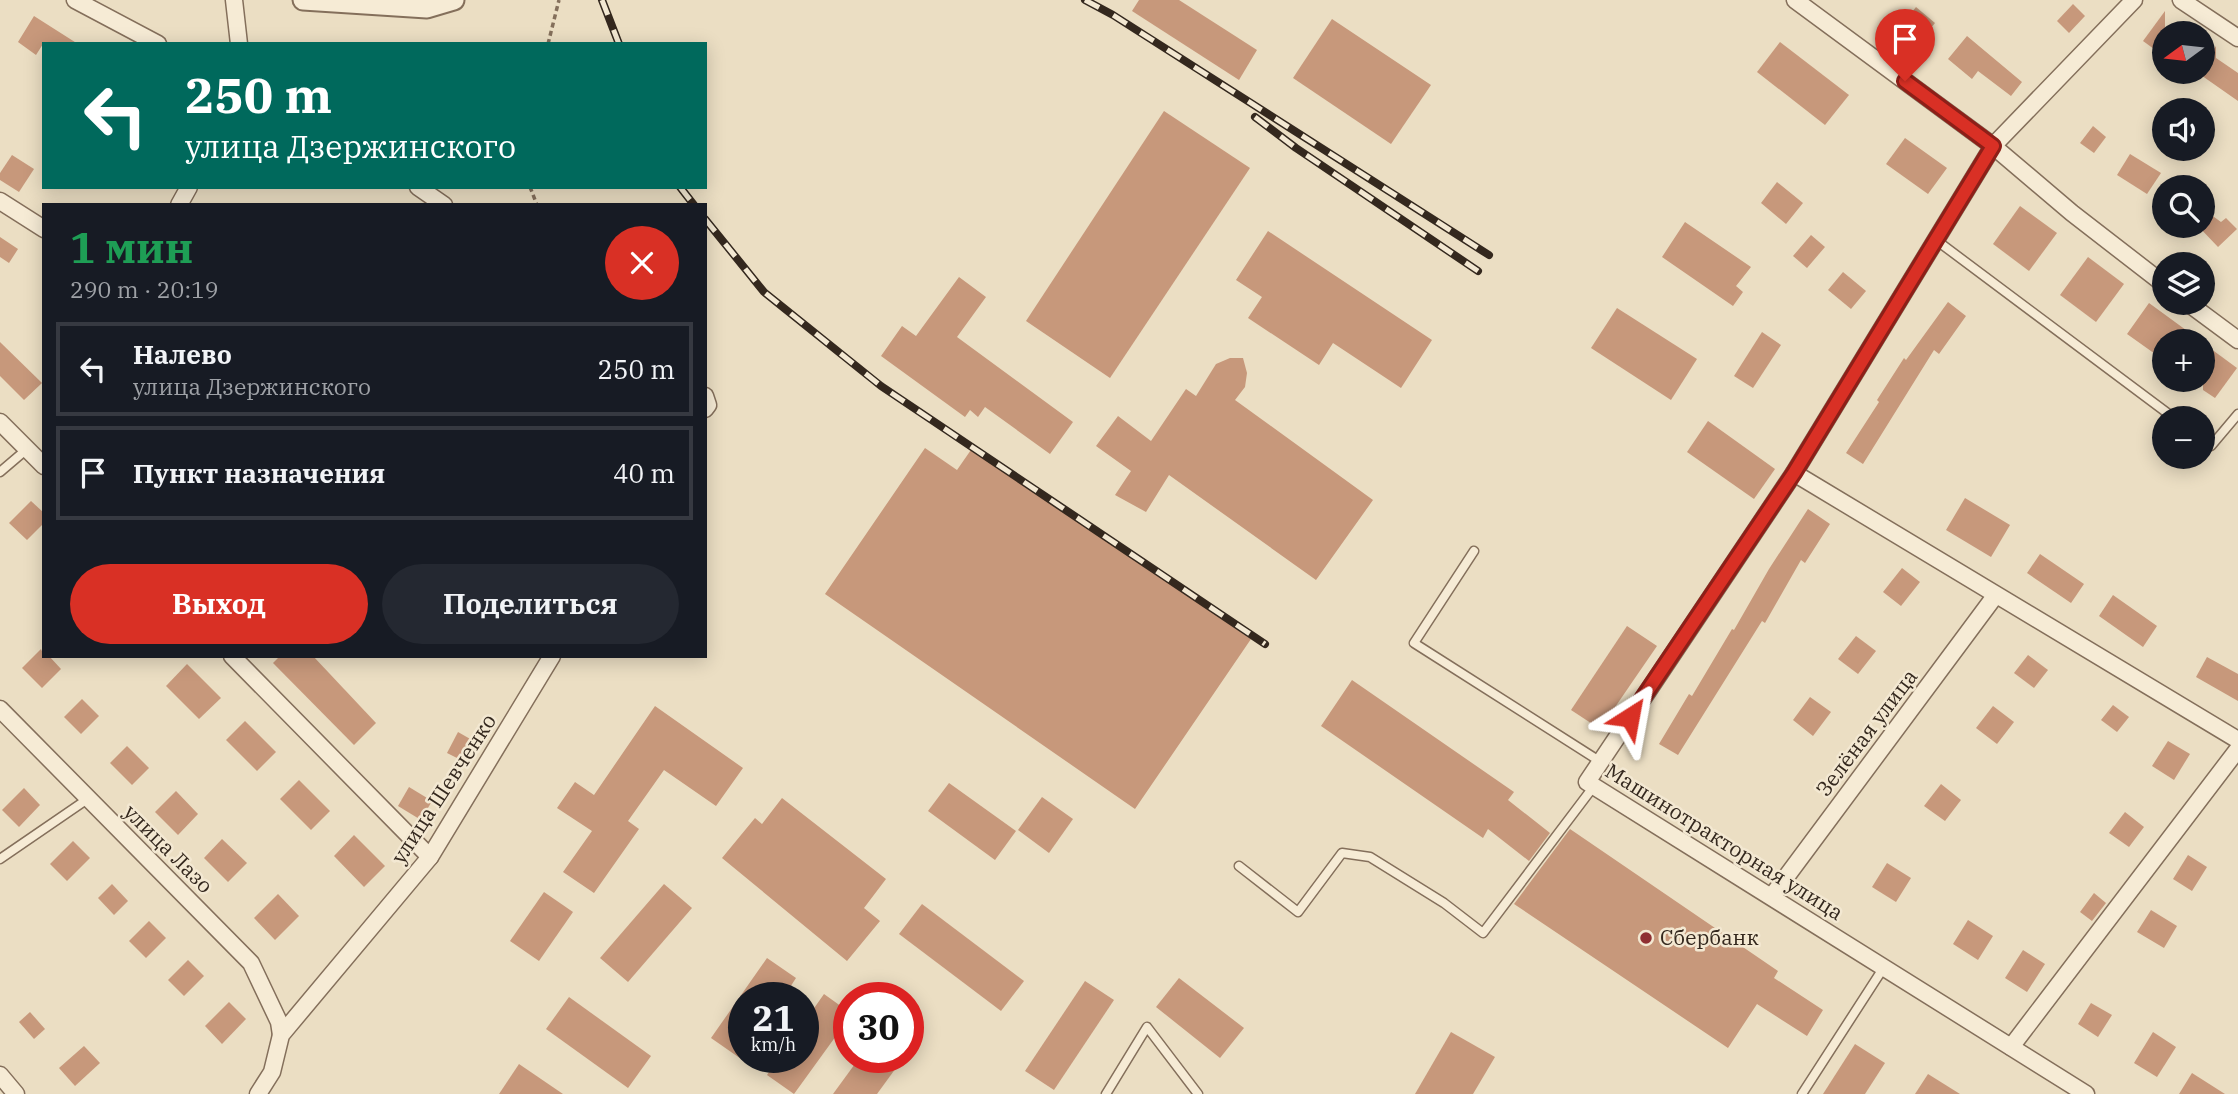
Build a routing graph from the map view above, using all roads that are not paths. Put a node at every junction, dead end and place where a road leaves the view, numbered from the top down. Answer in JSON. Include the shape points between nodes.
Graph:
{"nodes":[{"id":1,"x":75,"y":0,"type":"edge"},
{"id":2,"x":234,"y":0,"type":"edge"},
{"id":3,"x":303,"y":0,"type":"edge"},
{"id":4,"x":454,"y":0,"type":"edge"},
{"id":5,"x":1795,"y":0,"type":"edge"},
{"id":6,"x":2134,"y":0,"type":"edge"},
{"id":7,"x":2181,"y":0,"type":"edge"},
{"id":8,"x":2238,"y":38,"type":"edge"},
{"id":9,"x":154,"y":42,"type":"edge"},
{"id":10,"x":239,"y":42,"type":"edge"},
{"id":11,"x":1993,"y":146,"type":"junction"},
{"id":12,"x":421,"y":189,"type":"edge"},
{"id":13,"x":0,"y":201,"type":"edge"},
{"id":14,"x":441,"y":203,"type":"edge"},
{"id":15,"x":42,"y":228,"type":"edge"},
{"id":16,"x":1936,"y":240,"type":"junction"},
{"id":17,"x":2152,"y":275,"type":"edge"},
{"id":18,"x":2204,"y":315,"type":"edge"},
{"id":19,"x":2238,"y":340,"type":"edge"},
{"id":20,"x":2158,"y":406,"type":"edge"},
{"id":21,"x":2238,"y":414,"type":"edge"},
{"id":22,"x":0,"y":422,"type":"edge"},
{"id":23,"x":2215,"y":440,"type":"edge"},
{"id":24,"x":27,"y":449,"type":"junction"},
{"id":25,"x":42,"y":464,"type":"edge"},
{"id":26,"x":0,"y":472,"type":"edge"},
{"id":27,"x":1794,"y":473,"type":"junction"},
{"id":28,"x":1474,"y":551,"type":"dead end"},
{"id":29,"x":1995,"y":596,"type":"junction"},
{"id":30,"x":234,"y":658,"type":"edge"},
{"id":31,"x":551,"y":658,"type":"edge"},
{"id":32,"x":0,"y":709,"type":"edge"},
{"id":33,"x":2238,"y":740,"type":"edge"},
{"id":34,"x":2238,"y":749,"type":"edge"},
{"id":35,"x":1601,"y":762,"type":"junction"},
{"id":36,"x":1594,"y":786,"type":"junction"},
{"id":37,"x":89,"y":798,"type":"junction"},
{"id":38,"x":430,"y":857,"type":"junction"},
{"id":39,"x":0,"y":859,"type":"edge"},
{"id":40,"x":1239,"y":866,"type":"dead end"},
{"id":41,"x":1772,"y":896,"type":"junction"},
{"id":42,"x":1884,"y":967,"type":"junction"},
{"id":43,"x":281,"y":1035,"type":"junction"},
{"id":44,"x":2011,"y":1047,"type":"junction"},
{"id":45,"x":0,"y":1075,"type":"edge"},
{"id":46,"x":16,"y":1094,"type":"edge"},
{"id":47,"x":258,"y":1094,"type":"edge"},
{"id":48,"x":1106,"y":1094,"type":"edge"},
{"id":49,"x":1198,"y":1094,"type":"edge"},
{"id":50,"x":1802,"y":1094,"type":"edge"},
{"id":51,"x":2086,"y":1094,"type":"edge"}],
"edges":[{"from":1,"to":9,"type":"street"},
{"from":2,"to":10,"type":"street"},
{"from":3,"to":4,"type":"street","via":[[428,8]]},
{"from":5,"to":11,"type":"street"},
{"from":6,"to":11,"type":"street","name":"Машинотракторная улица"},
{"from":7,"to":8,"type":"street"},
{"from":11,"to":16,"type":"street","name":"Машинотракторная улица"},
{"from":11,"to":17,"type":"street"},
{"from":12,"to":14,"type":"street"},
{"from":13,"to":15,"type":"street"},
{"from":16,"to":20,"type":"lane"},
{"from":16,"to":27,"type":"street","name":"Машинотракторная улица"},
{"from":18,"to":19,"type":"street"},
{"from":21,"to":23,"type":"lane"},
{"from":22,"to":24,"type":"street"},
{"from":24,"to":25,"type":"street"},
{"from":24,"to":26,"type":"lane"},
{"from":27,"to":29,"type":"street"},
{"from":27,"to":35,"type":"street","name":"Машинотракторная улица"},
{"from":28,"to":35,"type":"lane","via":[[1414,643]]},
{"from":29,"to":33,"type":"street"},
{"from":29,"to":41,"type":"street","name":"Зелёная улица"},
{"from":30,"to":38,"type":"street"},
{"from":31,"to":38,"type":"street","name":"улица Шевченко"},
{"from":32,"to":37,"type":"street","name":"улица Лазо"},
{"from":34,"to":44,"type":"street"},
{"from":35,"to":36,"type":"street","name":"Машинотракторная улица","via":[[1587,782]]},
{"from":36,"to":40,"type":"lane","via":[[1483,933],[1370,857],[1342,853],[1298,912]]},
{"from":36,"to":41,"type":"street","name":"Машинотракторная улица"},
{"from":37,"to":39,"type":"lane"},
{"from":37,"to":43,"type":"street","name":"улица Лазо","via":[[251,963]]},
{"from":38,"to":43,"type":"street","name":"улица Шевченко"},
{"from":41,"to":42,"type":"street","name":"Машинотракторная улица"},
{"from":42,"to":44,"type":"street","name":"Машинотракторная улица"},
{"from":42,"to":50,"type":"lane"},
{"from":43,"to":47,"type":"street","via":[[272,1072]]},
{"from":44,"to":51,"type":"street","name":"Машинотракторная улица"},
{"from":45,"to":46,"type":"street"},
{"from":48,"to":49,"type":"lane","via":[[1147,1027]]}]}
